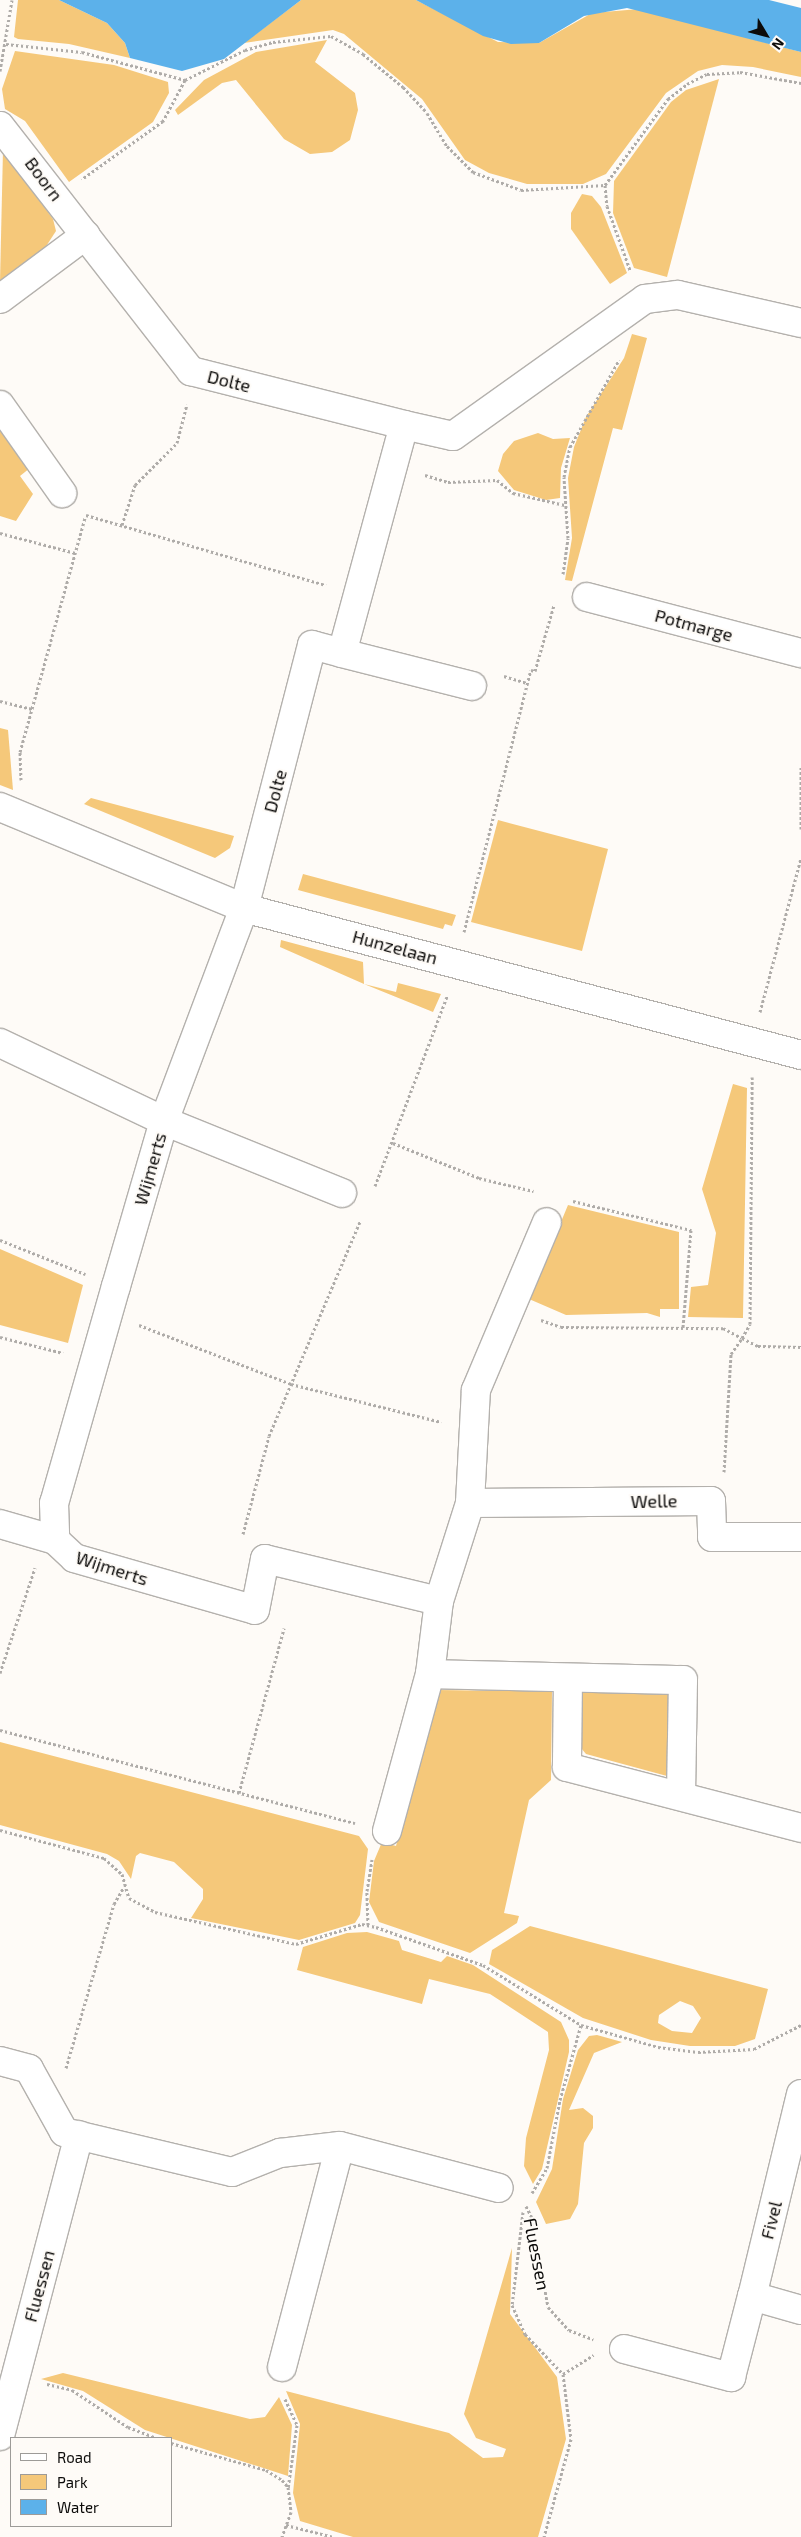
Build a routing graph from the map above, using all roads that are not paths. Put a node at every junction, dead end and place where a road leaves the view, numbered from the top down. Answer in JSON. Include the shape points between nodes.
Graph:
{"nodes":[{"id":1,"x":0,"y":126,"type":"edge"},
{"id":2,"x":86,"y":235,"type":"junction"},
{"id":3,"x":0,"y":299,"type":"edge"},
{"id":4,"x":801,"y":323,"type":"edge"},
{"id":5,"x":0,"y":405,"type":"edge"},
{"id":6,"x":404,"y":425,"type":"junction"},
{"id":7,"x":62,"y":493,"type":"road end"},
{"id":8,"x":587,"y":598,"type":"road end"},
{"id":9,"x":342,"y":653,"type":"junction"},
{"id":10,"x":801,"y":653,"type":"edge"},
{"id":11,"x":472,"y":686,"type":"dead end"},
{"id":12,"x":12,"y":812,"type":"edge"},
{"id":13,"x":244,"y":908,"type":"junction"},
{"id":14,"x":0,"y":1043,"type":"edge"},
{"id":15,"x":801,"y":1055,"type":"edge"},
{"id":16,"x":164,"y":1121,"type":"junction"},
{"id":17,"x":342,"y":1193,"type":"dead end"},
{"id":18,"x":548,"y":1222,"type":"dead end"},
{"id":19,"x":470,"y":1504,"type":"junction"},
{"id":20,"x":0,"y":1524,"type":"edge"},
{"id":21,"x":801,"y":1537,"type":"edge"},
{"id":22,"x":54,"y":1540,"type":"junction"},
{"id":23,"x":439,"y":1601,"type":"junction"},
{"id":24,"x":430,"y":1674,"type":"junction"},
{"id":25,"x":568,"y":1679,"type":"junction"},
{"id":26,"x":682,"y":1796,"type":"junction"},
{"id":27,"x":801,"y":1828,"type":"edge"},
{"id":28,"x":383,"y":1830,"type":"road end"},
{"id":29,"x":0,"y":2061,"type":"edge"},
{"id":30,"x":801,"y":2094,"type":"edge"},
{"id":31,"x":78,"y":2135,"type":"junction"},
{"id":32,"x":340,"y":2146,"type":"junction"},
{"id":33,"x":499,"y":2188,"type":"dead end"},
{"id":34,"x":752,"y":2296,"type":"junction"},
{"id":35,"x":801,"y":2310,"type":"edge"},
{"id":36,"x":616,"y":2346,"type":"road end"},
{"id":37,"x":282,"y":2367,"type":"road end"},
{"id":38,"x":0,"y":2436,"type":"edge"}],
"edges":[{"from":1,"to":2,"type":"street","name":"Boorn"},
{"from":2,"to":3,"type":"street"},
{"from":2,"to":6,"type":"street","name":"Dolte","via":[[191,371]]},
{"from":4,"to":6,"type":"street","name":"Dolte","via":[[678,295],[644,299],[452,436]]},
{"from":5,"to":7,"type":"street"},
{"from":6,"to":9,"type":"street"},
{"from":8,"to":10,"type":"street","name":"Potmarge"},
{"from":9,"to":11,"type":"street","name":"Dolte"},
{"from":9,"to":13,"type":"street","name":"Dolte","via":[[312,645]]},
{"from":12,"to":13,"type":"street","name":"Hunzelaan"},
{"from":13,"to":15,"type":"street","name":"Hunzelaan"},
{"from":13,"to":16,"type":"street","name":"Wijmerts"},
{"from":14,"to":16,"type":"street","name":"Wijmerts"},
{"from":16,"to":17,"type":"street","name":"Wijmerts"},
{"from":16,"to":22,"type":"street","name":"Wijmerts","via":[[54,1503]]},
{"from":18,"to":19,"type":"street","via":[[476,1390]]},
{"from":19,"to":21,"type":"street","name":"Welle","via":[[711,1500],[712,1537]]},
{"from":19,"to":23,"type":"street"},
{"from":20,"to":22,"type":"street"},
{"from":22,"to":23,"type":"street","name":"Wijmerts","via":[[74,1558],[255,1610],[265,1559]]},
{"from":23,"to":24,"type":"street"},
{"from":24,"to":25,"type":"street"},
{"from":24,"to":28,"type":"street"},
{"from":25,"to":26,"type":"street","via":[[567,1767]]},
{"from":25,"to":26,"type":"street","via":[[683,1680]]},
{"from":26,"to":27,"type":"street"},
{"from":29,"to":31,"type":"street","via":[[29,2069],[64,2132]]},
{"from":30,"to":34,"type":"street","name":"Fivel"},
{"from":31,"to":32,"type":"street","via":[[232,2172],[280,2153]]},
{"from":31,"to":38,"type":"street","name":"Fluessen"},
{"from":32,"to":33,"type":"street"},
{"from":32,"to":37,"type":"street"},
{"from":34,"to":35,"type":"street"},
{"from":34,"to":36,"type":"street","via":[[730,2377]]}]}
